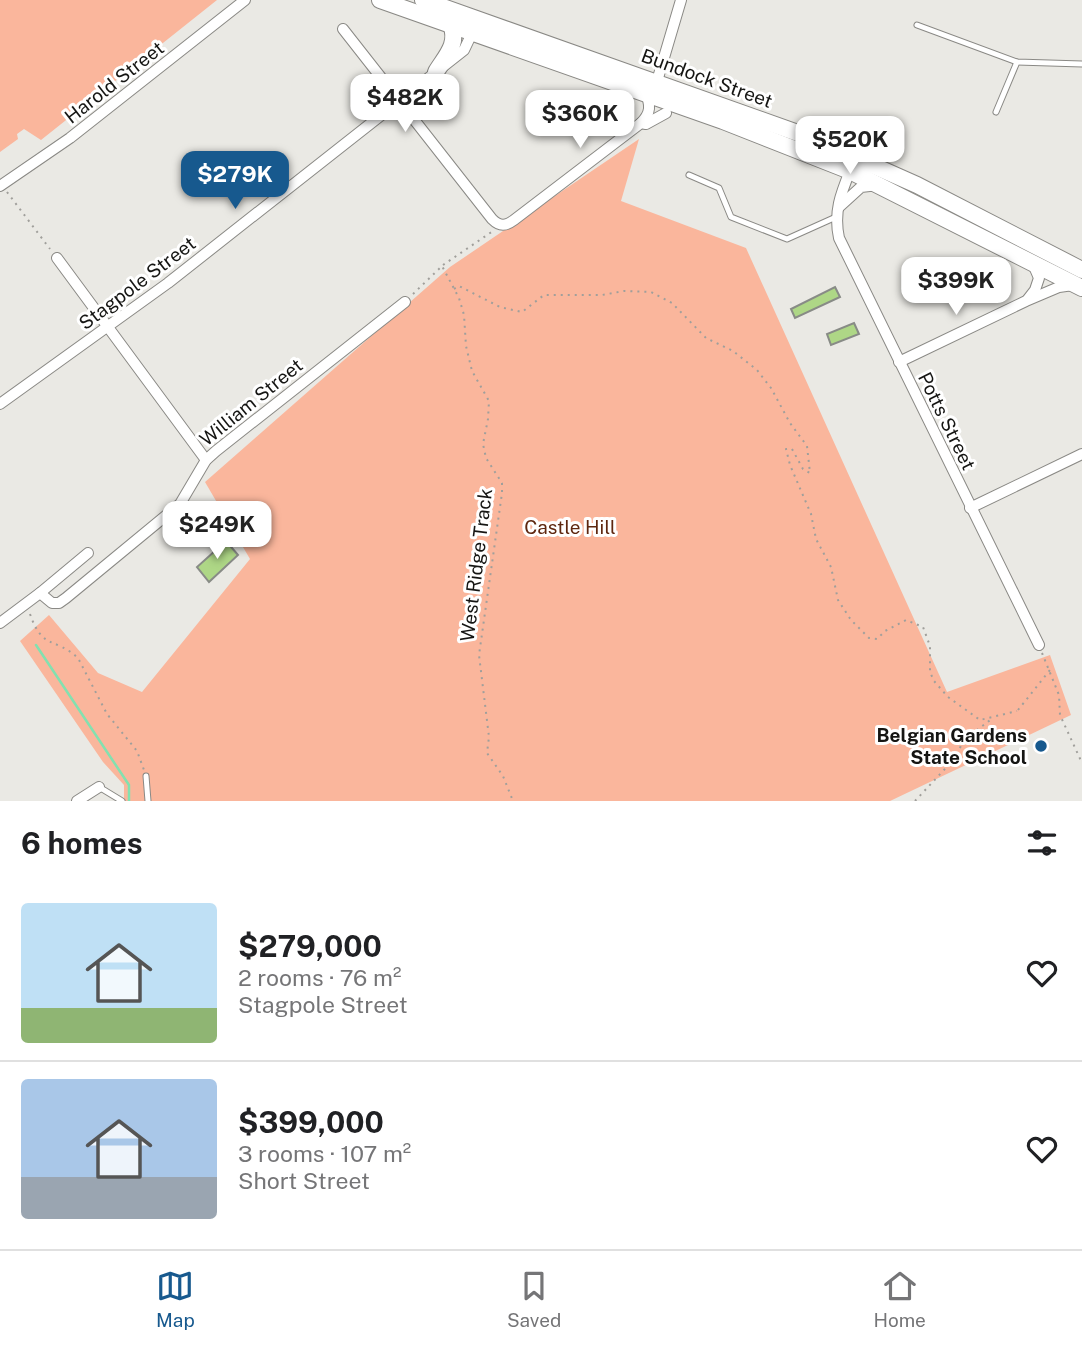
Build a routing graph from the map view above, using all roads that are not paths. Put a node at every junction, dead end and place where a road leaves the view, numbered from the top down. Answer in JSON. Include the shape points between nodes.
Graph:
{"nodes":[{"id":1,"x":245,"y":0,"type":"edge"},
{"id":2,"x":380,"y":0,"type":"edge"},
{"id":3,"x":423,"y":0,"type":"edge"},
{"id":4,"x":681,"y":0,"type":"edge"},
{"id":5,"x":451,"y":25,"type":"junction"},
{"id":6,"x":916,"y":25,"type":"dead end"},
{"id":7,"x":475,"y":27,"type":"junction"},
{"id":8,"x":343,"y":29,"type":"dead end"},
{"id":9,"x":1017,"y":62,"type":"junction"},
{"id":10,"x":1082,"y":64,"type":"edge"},
{"id":11,"x":436,"y":72,"type":"junction"},
{"id":12,"x":652,"y":90,"type":"junction"},
{"id":13,"x":400,"y":101,"type":"junction"},
{"id":14,"x":996,"y":112,"type":"dead end"},
{"id":15,"x":666,"y":113,"type":"dead end"},
{"id":16,"x":640,"y":123,"type":"junction"},
{"id":17,"x":853,"y":164,"type":"junction"},
{"id":18,"x":689,"y":175,"type":"dead end"},
{"id":19,"x":1,"y":185,"type":"edge"},
{"id":20,"x":881,"y":185,"type":"junction"},
{"id":21,"x":836,"y":213,"type":"junction"},
{"id":22,"x":57,"y":258,"type":"road end"},
{"id":23,"x":1031,"y":261,"type":"junction"},
{"id":24,"x":1080,"y":281,"type":"edge"},
{"id":25,"x":1026,"y":301,"type":"junction"},
{"id":26,"x":405,"y":302,"type":"road end"},
{"id":27,"x":109,"y":327,"type":"junction"},
{"id":28,"x":899,"y":362,"type":"junction"},
{"id":29,"x":0,"y":404,"type":"edge"},
{"id":30,"x":1082,"y":454,"type":"edge"},
{"id":31,"x":206,"y":460,"type":"junction"},
{"id":32,"x":971,"y":508,"type":"junction"},
{"id":33,"x":88,"y":553,"type":"dead end"},
{"id":34,"x":40,"y":593,"type":"junction"},
{"id":35,"x":0,"y":623,"type":"edge"},
{"id":36,"x":1039,"y":645,"type":"road end"},
{"id":37,"x":146,"y":776,"type":"road end"},
{"id":38,"x":99,"y":786,"type":"joint"},
{"id":39,"x":77,"y":801,"type":"edge"},
{"id":40,"x":122,"y":801,"type":"edge"},
{"id":41,"x":148,"y":801,"type":"edge"}],
"edges":[{"from":1,"to":19,"type":"street","name":"Harold Street","via":[[70,138]]},
{"from":2,"to":5,"type":"main road","name":"Bundock Street"},
{"from":3,"to":7,"type":"main road","name":"Bundock Street"},
{"from":4,"to":12,"type":"street"},
{"from":5,"to":7,"type":"main road","name":"Bundock Street"},
{"from":5,"to":11,"type":"main road","via":[[453,46]]},
{"from":6,"to":9,"type":"lane"},
{"from":7,"to":11,"type":"street","name":"Stagpole Street","via":[[464,50]]},
{"from":7,"to":12,"type":"main road","name":"Bundock Street"},
{"from":8,"to":13,"type":"street"},
{"from":9,"to":10,"type":"lane"},
{"from":9,"to":14,"type":"lane"},
{"from":11,"to":13,"type":"street","name":"Stagpole Street"},
{"from":12,"to":16,"type":"street","via":[[646,118]]},
{"from":12,"to":17,"type":"main road","name":"Bundock Street"},
{"from":13,"to":16,"type":"street","via":[[497,224],[508,225]]},
{"from":13,"to":27,"type":"street","name":"Stagpole Street"},
{"from":15,"to":16,"type":"street"},
{"from":17,"to":20,"type":"main road","name":"Bundock Street"},
{"from":17,"to":21,"type":"street"},
{"from":17,"to":24,"type":"main road","name":"Bundock Street"},
{"from":18,"to":21,"type":"lane","via":[[719,188],[731,217],[787,239]]},
{"from":20,"to":21,"type":"street","via":[[861,187]]},
{"from":20,"to":23,"type":"main road","name":"Bundock Street"},
{"from":21,"to":28,"type":"street","name":"Potts Street","via":[[843,247]]},
{"from":22,"to":27,"type":"street"},
{"from":23,"to":24,"type":"main road","name":"Bundock Street"},
{"from":23,"to":25,"type":"street","via":[[1039,278]]},
{"from":24,"to":25,"type":"street"},
{"from":25,"to":28,"type":"street"},
{"from":26,"to":31,"type":"street","name":"William Street"},
{"from":27,"to":29,"type":"street","name":"Stagpole Street"},
{"from":27,"to":31,"type":"street"},
{"from":28,"to":32,"type":"street","name":"Potts Street"},
{"from":30,"to":32,"type":"street"},
{"from":31,"to":34,"type":"street","name":"William Street","via":[[180,504],[66,598],[52,603]]},
{"from":32,"to":36,"type":"street","name":"Potts Street"},
{"from":33,"to":34,"type":"street"},
{"from":34,"to":35,"type":"street"},
{"from":37,"to":41,"type":"lane"},
{"from":38,"to":39,"type":"street"},
{"from":38,"to":40,"type":"lane"}]}
